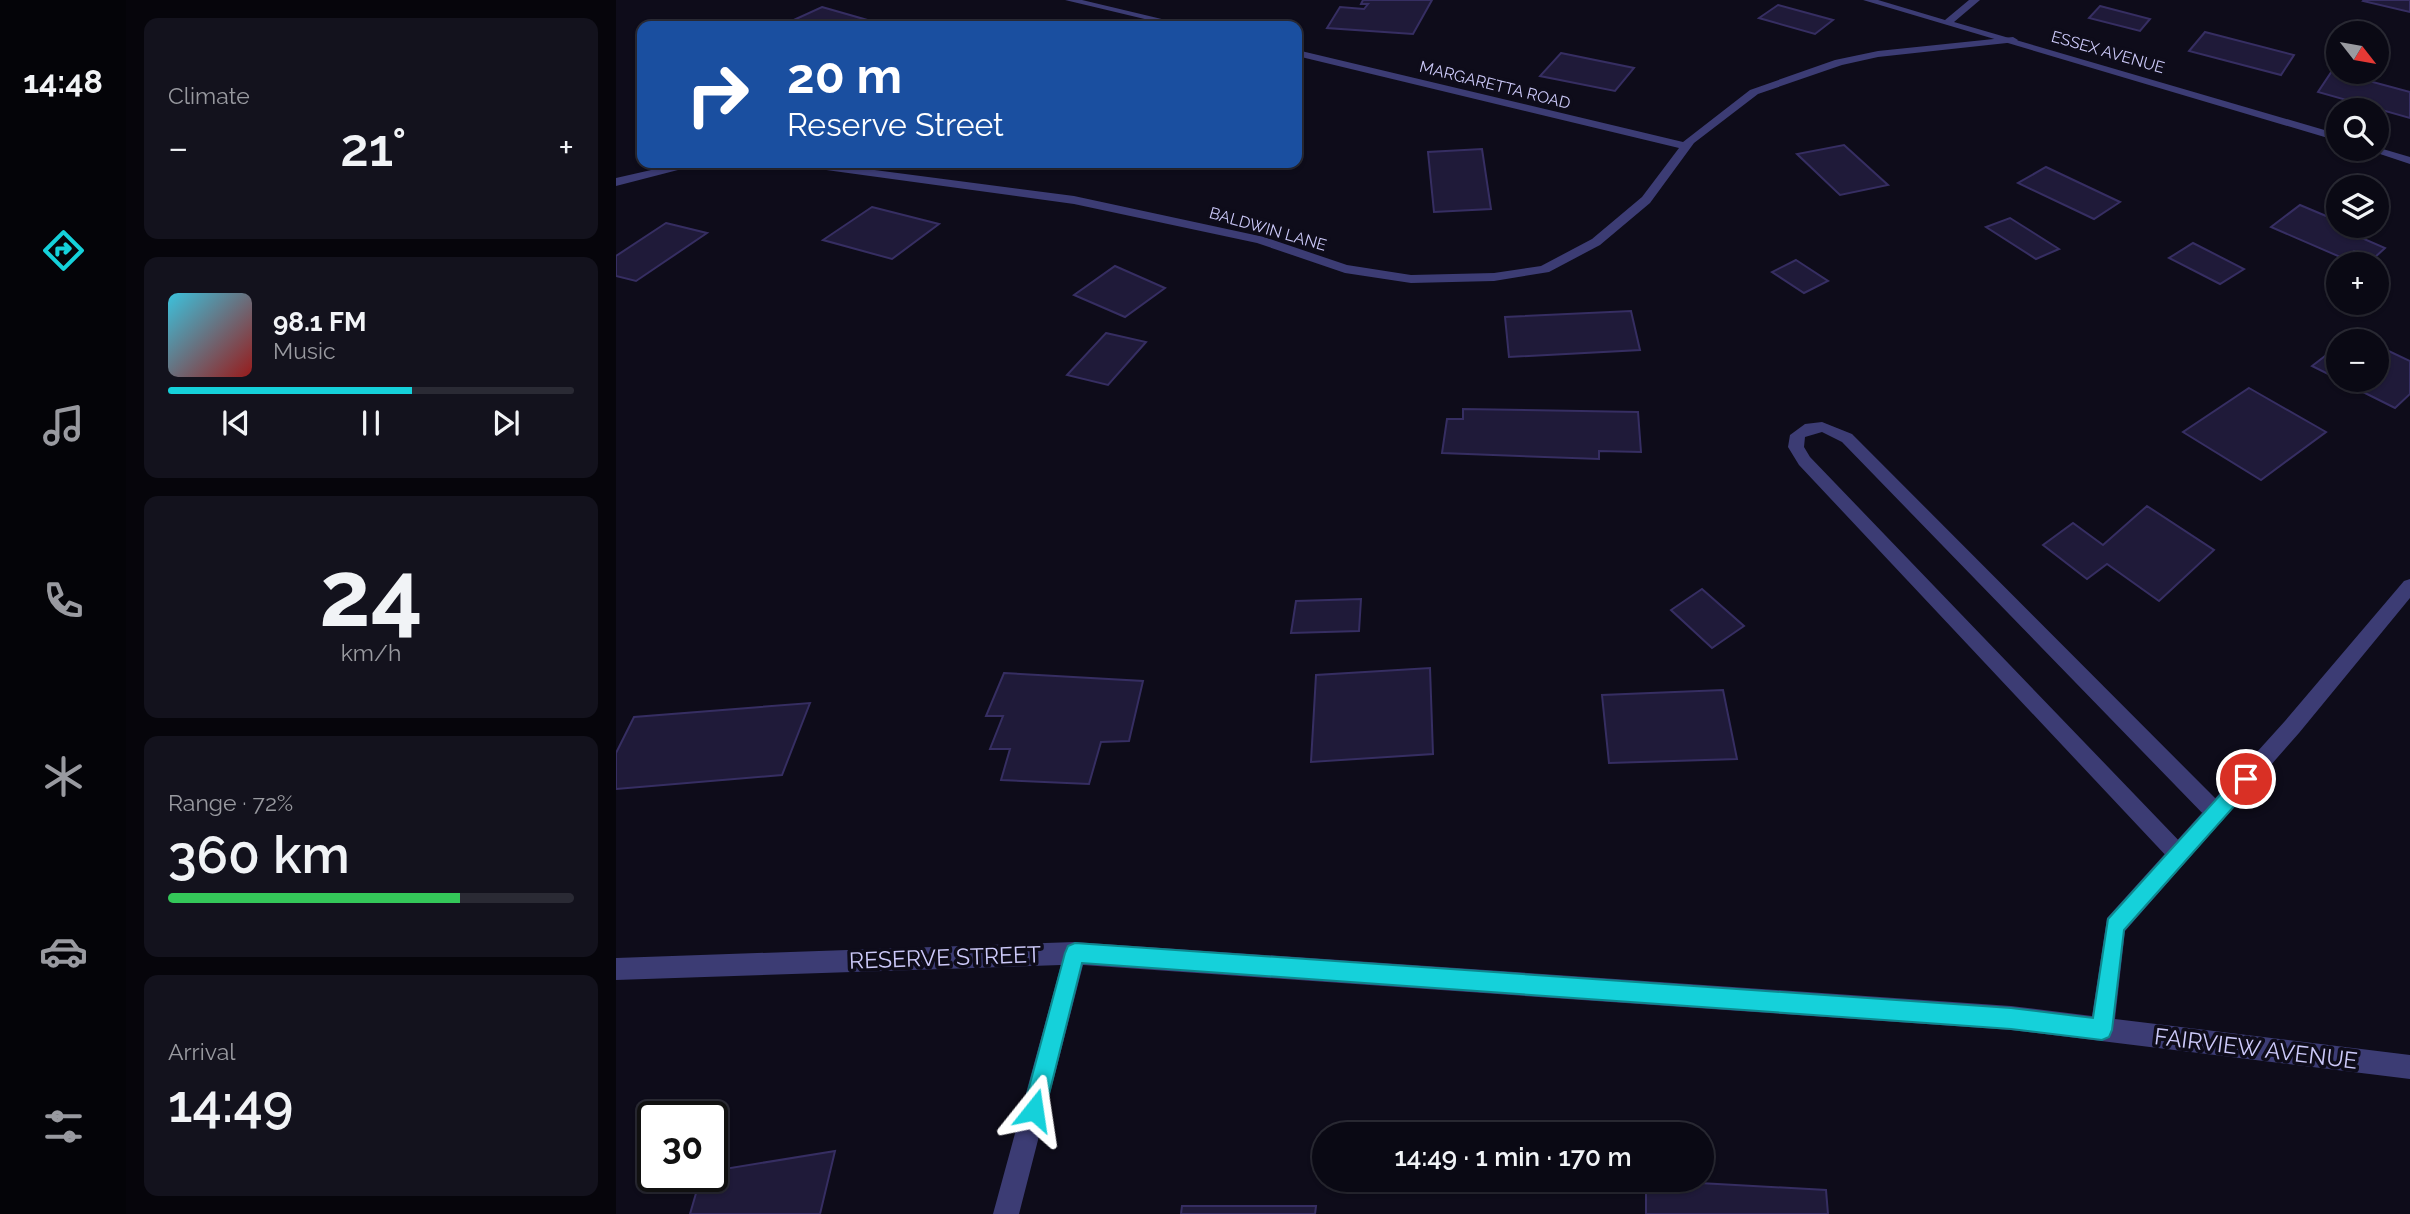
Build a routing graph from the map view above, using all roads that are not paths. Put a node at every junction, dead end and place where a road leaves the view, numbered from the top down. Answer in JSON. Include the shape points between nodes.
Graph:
{"nodes":[{"id":1,"x":1070,"y":0,"type":"edge"},
{"id":2,"x":1868,"y":0,"type":"edge"},
{"id":3,"x":1975,"y":0,"type":"edge"},
{"id":4,"x":1164,"y":21,"type":"edge"},
{"id":5,"x":1948,"y":22,"type":"junction"},
{"id":6,"x":2013,"y":40,"type":"junction"},
{"id":7,"x":1302,"y":54,"type":"edge"},
{"id":8,"x":2326,"y":134,"type":"edge"},
{"id":9,"x":1685,"y":146,"type":"junction"},
{"id":10,"x":2389,"y":155,"type":"edge"},
{"id":11,"x":2410,"y":161,"type":"edge"},
{"id":12,"x":673,"y":168,"type":"edge"},
{"id":13,"x":834,"y":168,"type":"edge"},
{"id":14,"x":616,"y":183,"type":"edge"},
{"id":15,"x":2410,"y":586,"type":"edge"},
{"id":16,"x":2216,"y":813,"type":"junction"},
{"id":17,"x":2178,"y":854,"type":"junction"},
{"id":18,"x":1075,"y":953,"type":"junction"},
{"id":19,"x":616,"y":969,"type":"edge"},
{"id":20,"x":2102,"y":1030,"type":"junction"},
{"id":21,"x":2410,"y":1067,"type":"edge"},
{"id":22,"x":1006,"y":1214,"type":"edge"}],
"edges":[{"from":1,"to":4,"type":"street"},
{"from":2,"to":5,"type":"street","name":"ESSEX AVENUE"},
{"from":3,"to":5,"type":"street"},
{"from":5,"to":6,"type":"street","name":"ESSEX AVENUE"},
{"from":6,"to":8,"type":"street","name":"ESSEX AVENUE"},
{"from":6,"to":9,"type":"street","name":"BALDWIN LANE","via":[[1878,54],[1817,69],[1754,92]]},
{"from":7,"to":9,"type":"street","name":"MARGARETTA ROAD"},
{"from":9,"to":13,"type":"street","name":"BALDWIN LANE","via":[[1646,200],[1595,242],[1544,269],[1494,277],[1411,279],[1345,269],[1260,240],[1074,200]]},
{"from":10,"to":11,"type":"street"},
{"from":12,"to":14,"type":"street"},
{"from":15,"to":16,"type":"street"},
{"from":16,"to":17,"type":"street"},
{"from":16,"to":17,"type":"street","via":[[1847,438],[1826,426],[1809,426],[1798,435],[1796,447],[1804,461]]},
{"from":17,"to":20,"type":"street","via":[[2115,926]]},
{"from":18,"to":19,"type":"street","name":"RESERVE STREET"},
{"from":18,"to":20,"type":"street","name":"RESERVE STREET","via":[[2011,1018]]},
{"from":18,"to":22,"type":"street"},
{"from":20,"to":21,"type":"street","name":"FAIRVIEW AVENUE"}]}
